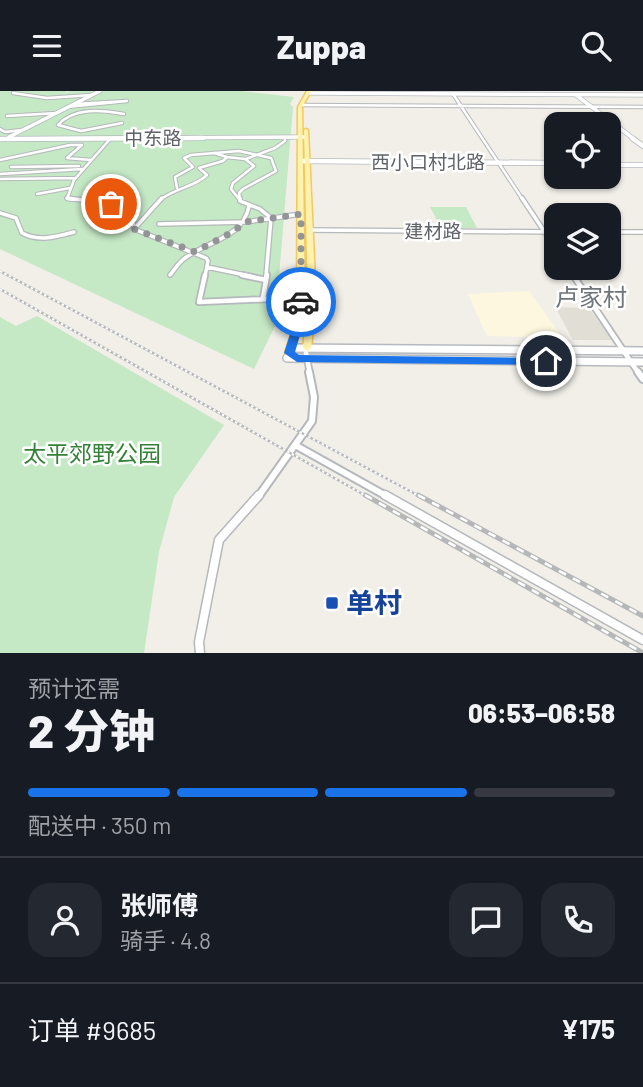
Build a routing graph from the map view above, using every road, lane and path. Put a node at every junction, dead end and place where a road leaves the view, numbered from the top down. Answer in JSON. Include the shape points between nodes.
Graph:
{"nodes":[{"id":1,"x":100,"y":91,"type":"edge"},
{"id":2,"x":311,"y":92,"type":"edge"},
{"id":3,"x":13,"y":93,"type":"edge"},
{"id":4,"x":453,"y":94,"type":"junction"},
{"id":5,"x":571,"y":94,"type":"edge"},
{"id":6,"x":643,"y":94,"type":"edge"},
{"id":7,"x":92,"y":95,"type":"junction"},
{"id":8,"x":74,"y":104,"type":"junction"},
{"id":9,"x":303,"y":105,"type":"junction"},
{"id":10,"x":461,"y":106,"type":"junction"},
{"id":11,"x":588,"y":106,"type":"junction"},
{"id":12,"x":68,"y":107,"type":"junction"},
{"id":13,"x":643,"y":107,"type":"edge"},
{"id":14,"x":62,"y":110,"type":"junction"},
{"id":15,"x":595,"y":112,"type":"edge"},
{"id":16,"x":57,"y":113,"type":"junction"},
{"id":17,"x":124,"y":114,"type":"junction"},
{"id":18,"x":0,"y":115,"type":"edge"},
{"id":19,"x":18,"y":115,"type":"junction"},
{"id":20,"x":7,"y":116,"type":"dead end"},
{"id":21,"x":126,"y":120,"type":"dead end"},
{"id":22,"x":122,"y":124,"type":"dead end"},
{"id":23,"x":0,"y":129,"type":"edge"},
{"id":24,"x":22,"y":130,"type":"junction"},
{"id":25,"x":621,"y":133,"type":"edge"},
{"id":26,"x":285,"y":137,"type":"junction"},
{"id":27,"x":303,"y":137,"type":"junction"},
{"id":28,"x":111,"y":138,"type":"junction"},
{"id":29,"x":0,"y":139,"type":"edge"},
{"id":30,"x":6,"y":139,"type":"junction"},
{"id":31,"x":643,"y":149,"type":"edge"},
{"id":32,"x":196,"y":153,"type":"junction"},
{"id":33,"x":259,"y":153,"type":"junction"},
{"id":34,"x":227,"y":157,"type":"junction"},
{"id":35,"x":245,"y":159,"type":"junction"},
{"id":36,"x":0,"y":160,"type":"edge"},
{"id":37,"x":91,"y":160,"type":"junction"},
{"id":38,"x":304,"y":162,"type":"junction"},
{"id":39,"x":499,"y":163,"type":"junction"},
{"id":40,"x":544,"y":163,"type":"edge"},
{"id":41,"x":621,"y":164,"type":"edge"},
{"id":42,"x":643,"y":164,"type":"edge"},
{"id":43,"x":11,"y":167,"type":"dead end"},
{"id":44,"x":84,"y":168,"type":"junction"},
{"id":45,"x":0,"y":177,"type":"edge"},
{"id":46,"x":76,"y":178,"type":"junction"},
{"id":47,"x":70,"y":188,"type":"junction"},
{"id":48,"x":177,"y":188,"type":"junction"},
{"id":49,"x":37,"y":194,"type":"dead end"},
{"id":50,"x":240,"y":201,"type":"junction"},
{"id":51,"x":249,"y":206,"type":"junction"},
{"id":52,"x":0,"y":213,"type":"edge"},
{"id":53,"x":301,"y":214,"type":"junction"},
{"id":54,"x":271,"y":218,"type":"junction"},
{"id":55,"x":245,"y":222,"type":"junction"},
{"id":56,"x":159,"y":224,"type":"dead end"},
{"id":57,"x":134,"y":229,"type":"junction"},
{"id":58,"x":310,"y":230,"type":"junction"},
{"id":59,"x":544,"y":230,"type":"edge"},
{"id":60,"x":74,"y":232,"type":"dead end"},
{"id":61,"x":544,"y":232,"type":"edge"},
{"id":62,"x":621,"y":232,"type":"edge"},
{"id":63,"x":643,"y":232,"type":"edge"},
{"id":64,"x":195,"y":252,"type":"junction"},
{"id":65,"x":207,"y":267,"type":"junction"},
{"id":66,"x":170,"y":275,"type":"dead end"},
{"id":67,"x":266,"y":280,"type":"junction"},
{"id":68,"x":577,"y":280,"type":"edge"},
{"id":69,"x":263,"y":298,"type":"junction"},
{"id":70,"x":292,"y":298,"type":"dead end"},
{"id":71,"x":643,"y":349,"type":"edge"},
{"id":72,"x":299,"y":353,"type":"junction"},
{"id":73,"x":626,"y":354,"type":"junction"},
{"id":74,"x":643,"y":359,"type":"edge"},
{"id":75,"x":643,"y":379,"type":"edge"},
{"id":76,"x":295,"y":445,"type":"junction"},
{"id":77,"x":643,"y":641,"type":"edge"},
{"id":78,"x":200,"y":653,"type":"edge"}],
"edges":[{"from":1,"to":7,"type":"street"},
{"from":2,"to":4,"type":"street"},
{"from":2,"to":5,"type":"street"},
{"from":2,"to":9,"type":"main road"},
{"from":3,"to":7,"type":"street","via":[[47,98]]},
{"from":4,"to":5,"type":"street"},
{"from":4,"to":10,"type":"street"},
{"from":5,"to":6,"type":"street"},
{"from":5,"to":11,"type":"street"},
{"from":7,"to":8,"type":"street"},
{"from":8,"to":12,"type":"street"},
{"from":8,"to":12,"type":"street","via":[[127,100]]},
{"from":9,"to":10,"type":"street"},
{"from":9,"to":27,"type":"main road"},
{"from":10,"to":11,"type":"street"},
{"from":10,"to":39,"type":"street"},
{"from":11,"to":13,"type":"street"},
{"from":11,"to":15,"type":"street"},
{"from":11,"to":31,"type":"street"},
{"from":12,"to":14,"type":"street"},
{"from":14,"to":16,"type":"street"},
{"from":14,"to":17,"type":"street","via":[[101,108]]},
{"from":16,"to":19,"type":"street"},
{"from":16,"to":24,"type":"street"},
{"from":17,"to":21,"type":"street"},
{"from":17,"to":22,"type":"street","via":[[83,113],[58,125],[85,131]]},
{"from":18,"to":19,"type":"street"},
{"from":19,"to":20,"type":"street"},
{"from":23,"to":24,"type":"street"},
{"from":24,"to":30,"type":"street"},
{"from":25,"to":31,"type":"street"},
{"from":26,"to":27,"type":"street","name":"中东路"},
{"from":26,"to":28,"type":"street","name":"中东路"},
{"from":26,"to":33,"type":"street","via":[[275,148]]},
{"from":27,"to":38,"type":"main road"},
{"from":28,"to":30,"type":"street","name":"中东路"},
{"from":28,"to":37,"type":"street"},
{"from":29,"to":30,"type":"street","name":"中东路"},
{"from":32,"to":33,"type":"street"},
{"from":32,"to":34,"type":"street"},
{"from":32,"to":48,"type":"street","via":[[184,159],[193,167],[175,177]]},
{"from":33,"to":35,"type":"street"},
{"from":33,"to":50,"type":"street","via":[[270,157],[276,171],[243,188]]},
{"from":34,"to":35,"type":"street"},
{"from":34,"to":48,"type":"street","via":[[199,168],[207,175],[204,180]]},
{"from":35,"to":50,"type":"street","via":[[254,166],[231,189]]},
{"from":36,"to":37,"type":"street","via":[[44,146],[71,144],[82,145],[67,158]]},
{"from":37,"to":44,"type":"street"},
{"from":38,"to":39,"type":"street","name":"西小口村北路"},
{"from":38,"to":53,"type":"main road"},
{"from":38,"to":58,"type":"main road"},
{"from":39,"to":40,"type":"street","name":"西小口村北路"},
{"from":39,"to":59,"type":"street"},
{"from":41,"to":42,"type":"street"},
{"from":43,"to":44,"type":"street"},
{"from":44,"to":45,"type":"street"},
{"from":44,"to":46,"type":"street"},
{"from":45,"to":46,"type":"street"},
{"from":46,"to":47,"type":"street"},
{"from":47,"to":49,"type":"street"},
{"from":47,"to":57,"type":"street","via":[[70,201],[111,204],[132,217]]},
{"from":48,"to":57,"type":"street","via":[[157,201]]},
{"from":50,"to":51,"type":"street"},
{"from":51,"to":54,"type":"street"},
{"from":51,"to":55,"type":"street"},
{"from":52,"to":60,"type":"street","via":[[16,217],[22,233],[32,238]]},
{"from":53,"to":54,"type":"street"},
{"from":53,"to":72,"type":"main road"},
{"from":54,"to":55,"type":"street"},
{"from":54,"to":67,"type":"street"},
{"from":55,"to":56,"type":"street"},
{"from":55,"to":64,"type":"street"},
{"from":57,"to":64,"type":"street"},
{"from":58,"to":61,"type":"street","name":"建材路"},
{"from":58,"to":72,"type":"main road","via":[[312,301]]},
{"from":62,"to":63,"type":"street"},
{"from":64,"to":65,"type":"street","via":[[206,258]]},
{"from":64,"to":66,"type":"street"},
{"from":65,"to":67,"type":"street"},
{"from":65,"to":69,"type":"street","via":[[199,302]]},
{"from":67,"to":69,"type":"street"},
{"from":68,"to":73,"type":"street"},
{"from":69,"to":70,"type":"street"},
{"from":71,"to":73,"type":"street"},
{"from":72,"to":73,"type":"street"},
{"from":72,"to":73,"type":"street"},
{"from":72,"to":76,"type":"street","via":[[315,410]]},
{"from":73,"to":74,"type":"street"},
{"from":73,"to":75,"type":"street"},
{"from":76,"to":77,"type":"street"},
{"from":76,"to":78,"type":"street","via":[[265,489],[219,540]]}]}
